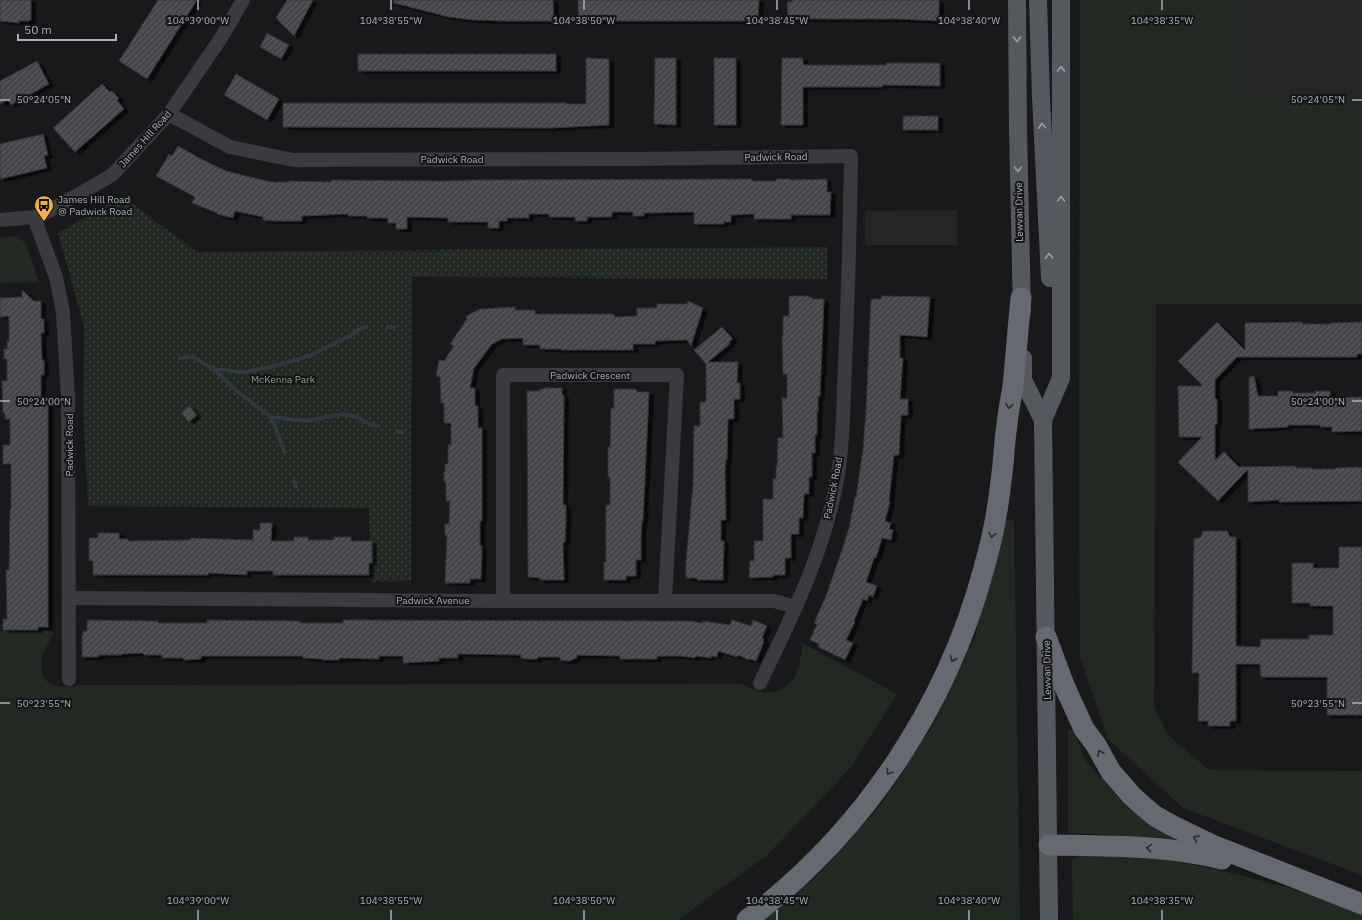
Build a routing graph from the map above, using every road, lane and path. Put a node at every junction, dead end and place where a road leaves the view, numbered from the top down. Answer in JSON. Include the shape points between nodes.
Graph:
{"nodes":[{"id":1,"x":243,"y":0,"type":"edge"},
{"id":2,"x":1017,"y":0,"type":"edge"},
{"id":3,"x":1038,"y":0,"type":"edge"},
{"id":4,"x":1061,"y":0,"type":"edge"},
{"id":5,"x":169,"y":114,"type":"junction"},
{"id":6,"x":34,"y":217,"type":"junction"},
{"id":7,"x":0,"y":220,"type":"edge"},
{"id":8,"x":1021,"y":298,"type":"junction"},
{"id":9,"x":1061,"y":378,"type":"junction"},
{"id":10,"x":1043,"y":420,"type":"junction"},
{"id":11,"x":69,"y":598,"type":"junction"},
{"id":12,"x":665,"y":600,"type":"junction"},
{"id":13,"x":503,"y":601,"type":"junction"},
{"id":14,"x":796,"y":607,"type":"junction"},
{"id":15,"x":1046,"y":637,"type":"junction"},
{"id":16,"x":69,"y":679,"type":"dead end"},
{"id":17,"x":760,"y":683,"type":"dead end"},
{"id":18,"x":1049,"y":845,"type":"junction"},
{"id":19,"x":1362,"y":904,"type":"edge"},
{"id":20,"x":747,"y":920,"type":"edge"},
{"id":21,"x":1049,"y":920,"type":"edge"}],
"edges":[{"from":1,"to":5,"type":"street","name":"James Hill Road","via":[[221,38]]},
{"from":2,"to":8,"type":"main road","name":"Lewvan Drive","one_way":true},
{"from":9,"to":3,"type":"main road","one_way":true,"via":[[1050,282]]},
{"from":9,"to":4,"type":"main road","name":"Lewvan Drive","one_way":true},
{"from":5,"to":6,"type":"street","name":"James Hill Road","via":[[112,175]]},
{"from":5,"to":14,"type":"street","name":"Padwick Road","via":[[230,147],[293,160],[851,156],[849,269],[842,437],[838,473],[819,550]]},
{"from":6,"to":7,"type":"street","name":"James Hill Road"},
{"from":6,"to":11,"type":"street","name":"Padwick Road","via":[[56,277],[63,312],[68,398]]},
{"from":8,"to":10,"type":"main road","name":"Lewvan Drive","via":[[1023,380]]},
{"from":8,"to":20,"type":"highway","one_way":true,"via":[[1001,482],[991,542],[970,615],[942,684],[907,746],[873,796],[850,824],[809,868]]},
{"from":9,"to":10,"type":"main road","name":"Lewvan Drive"},
{"from":10,"to":15,"type":"main road","name":"Lewvan Drive"},
{"from":11,"to":13,"type":"street","name":"Padwick Avenue"},
{"from":11,"to":16,"type":"street","name":"Padwick Road"},
{"from":12,"to":13,"type":"street","name":"Padwick Avenue"},
{"from":12,"to":13,"type":"street","name":"Padwick Crescent","via":[[676,375],[503,375]]},
{"from":12,"to":14,"type":"street","name":"Padwick Avenue","via":[[774,601]]},
{"from":14,"to":17,"type":"street","name":"Padwick Road"},
{"from":15,"to":18,"type":"main road","name":"Lewvan Drive"},
{"from":19,"to":15,"type":"highway","one_way":true,"via":[[1212,846],[1155,816],[1142,806],[1111,772],[1084,729]]},
{"from":19,"to":18,"type":"highway","one_way":true,"via":[[1282,875],[1198,854],[1144,848]]},
{"from":18,"to":21,"type":"main road","name":"Lewvan Drive"}]}
